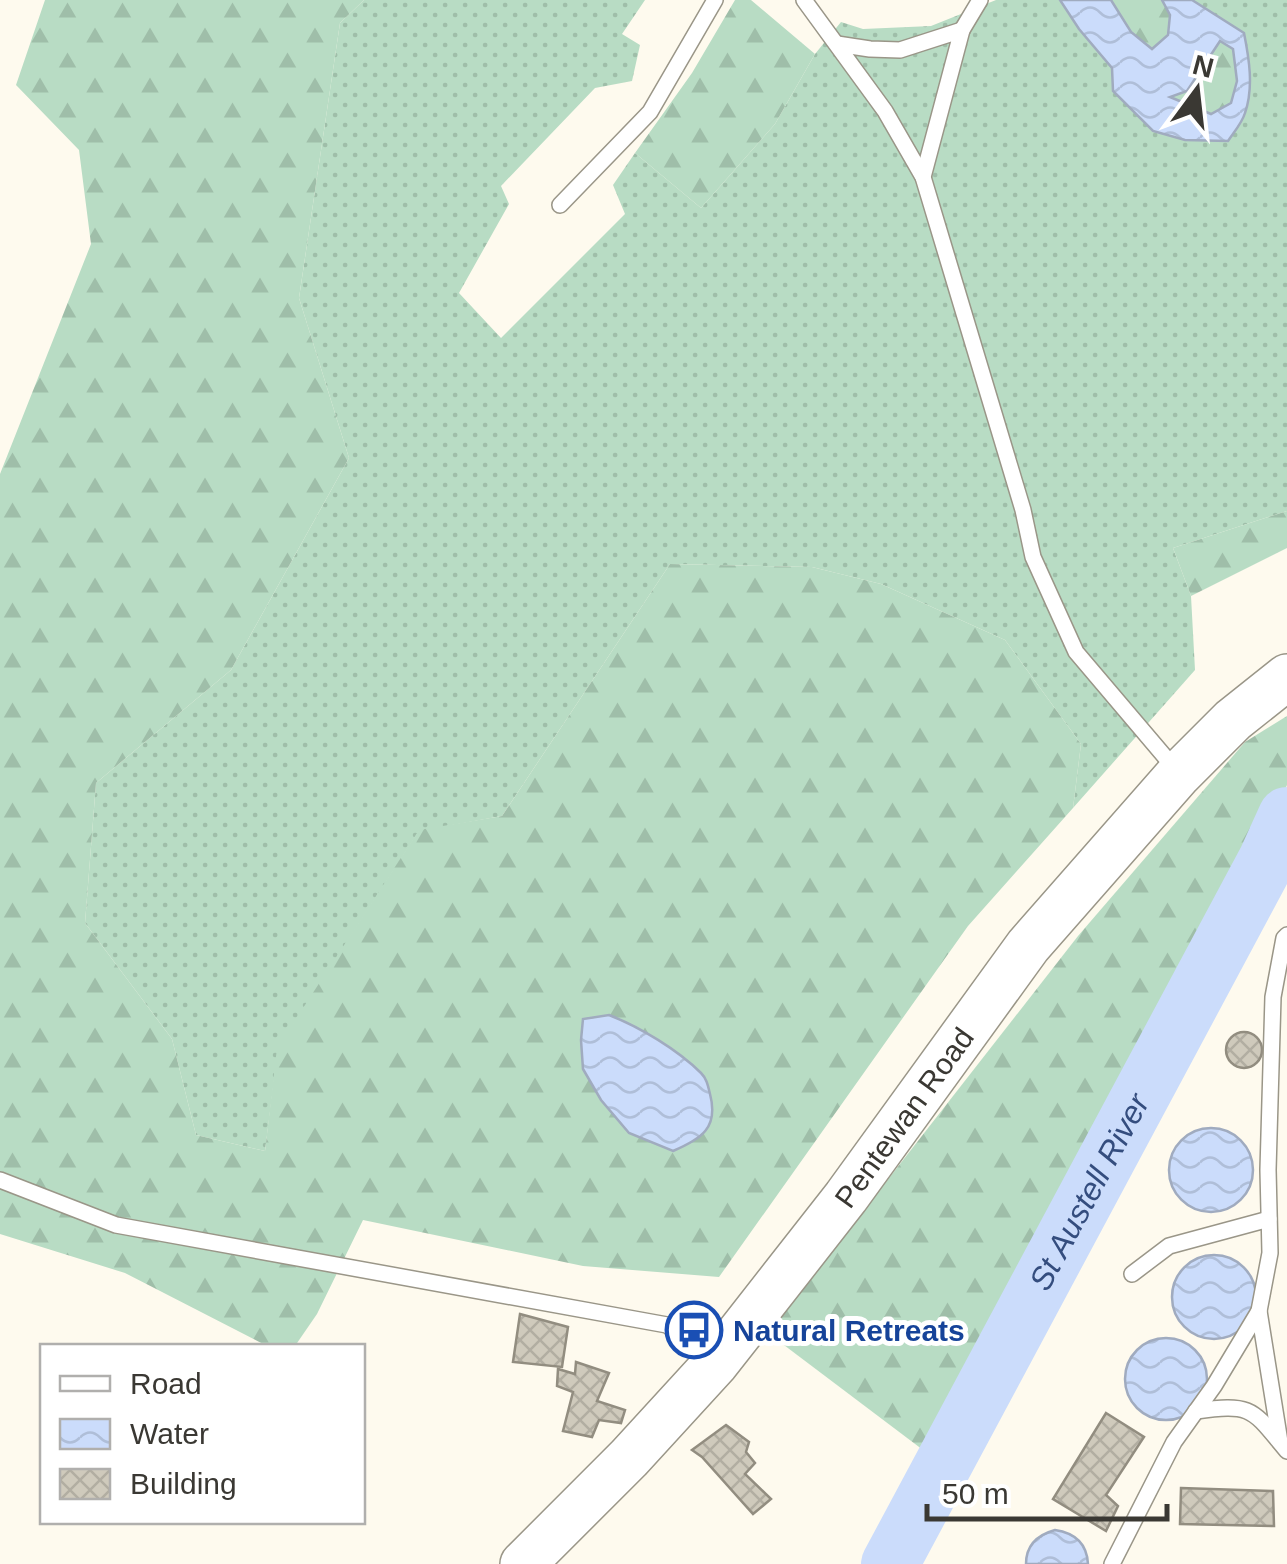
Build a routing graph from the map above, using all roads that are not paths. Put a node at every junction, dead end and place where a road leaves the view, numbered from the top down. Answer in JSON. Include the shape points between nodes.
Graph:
{"nodes":[{"id":1,"x":715,"y":0,"type":"edge"},
{"id":2,"x":804,"y":0,"type":"edge"},
{"id":3,"x":980,"y":0,"type":"edge"},
{"id":4,"x":962,"y":30,"type":"junction"},
{"id":5,"x":837,"y":44,"type":"junction"},
{"id":6,"x":923,"y":177,"type":"junction"},
{"id":7,"x":560,"y":206,"type":"dead end"},
{"id":8,"x":1287,"y":676,"type":"edge"},
{"id":9,"x":1180,"y":774,"type":"junction"},
{"id":10,"x":1287,"y":935,"type":"edge"},
{"id":11,"x":0,"y":1180,"type":"edge"},
{"id":12,"x":1270,"y":1219,"type":"junction"},
{"id":13,"x":1132,"y":1274,"type":"dead end"},
{"id":14,"x":1259,"y":1311,"type":"junction"},
{"id":15,"x":716,"y":1363,"type":"junction"},
{"id":16,"x":1196,"y":1411,"type":"junction"},
{"id":17,"x":1284,"y":1447,"type":"edge"},
{"id":18,"x":524,"y":1564,"type":"edge"},
{"id":19,"x":1112,"y":1564,"type":"edge"}],
"edges":[{"from":1,"to":7,"type":"lane","via":[[650,112]]},
{"from":2,"to":5,"type":"lane"},
{"from":3,"to":4,"type":"lane"},
{"from":4,"to":5,"type":"lane","via":[[900,50]]},
{"from":4,"to":6,"type":"lane"},
{"from":5,"to":6,"type":"lane"},
{"from":6,"to":9,"type":"lane","via":[[1033,557],[1076,652]]},
{"from":8,"to":9,"type":"main road","name":"Pentewan Road"},
{"from":9,"to":15,"type":"main road","name":"Pentewan Road","via":[[1028,946],[846,1198]]},
{"from":10,"to":12,"type":"lane","via":[[1273,997]]},
{"from":11,"to":15,"type":"lane","via":[[116,1224],[667,1325]]},
{"from":12,"to":13,"type":"lane","via":[[1169,1246]]},
{"from":12,"to":14,"type":"lane"},
{"from":14,"to":16,"type":"lane"},
{"from":14,"to":17,"type":"lane"},
{"from":15,"to":18,"type":"main road","name":"Pentewan Road"},
{"from":16,"to":17,"type":"lane","via":[[1228,1407],[1257,1414]]},
{"from":16,"to":19,"type":"lane"}]}
